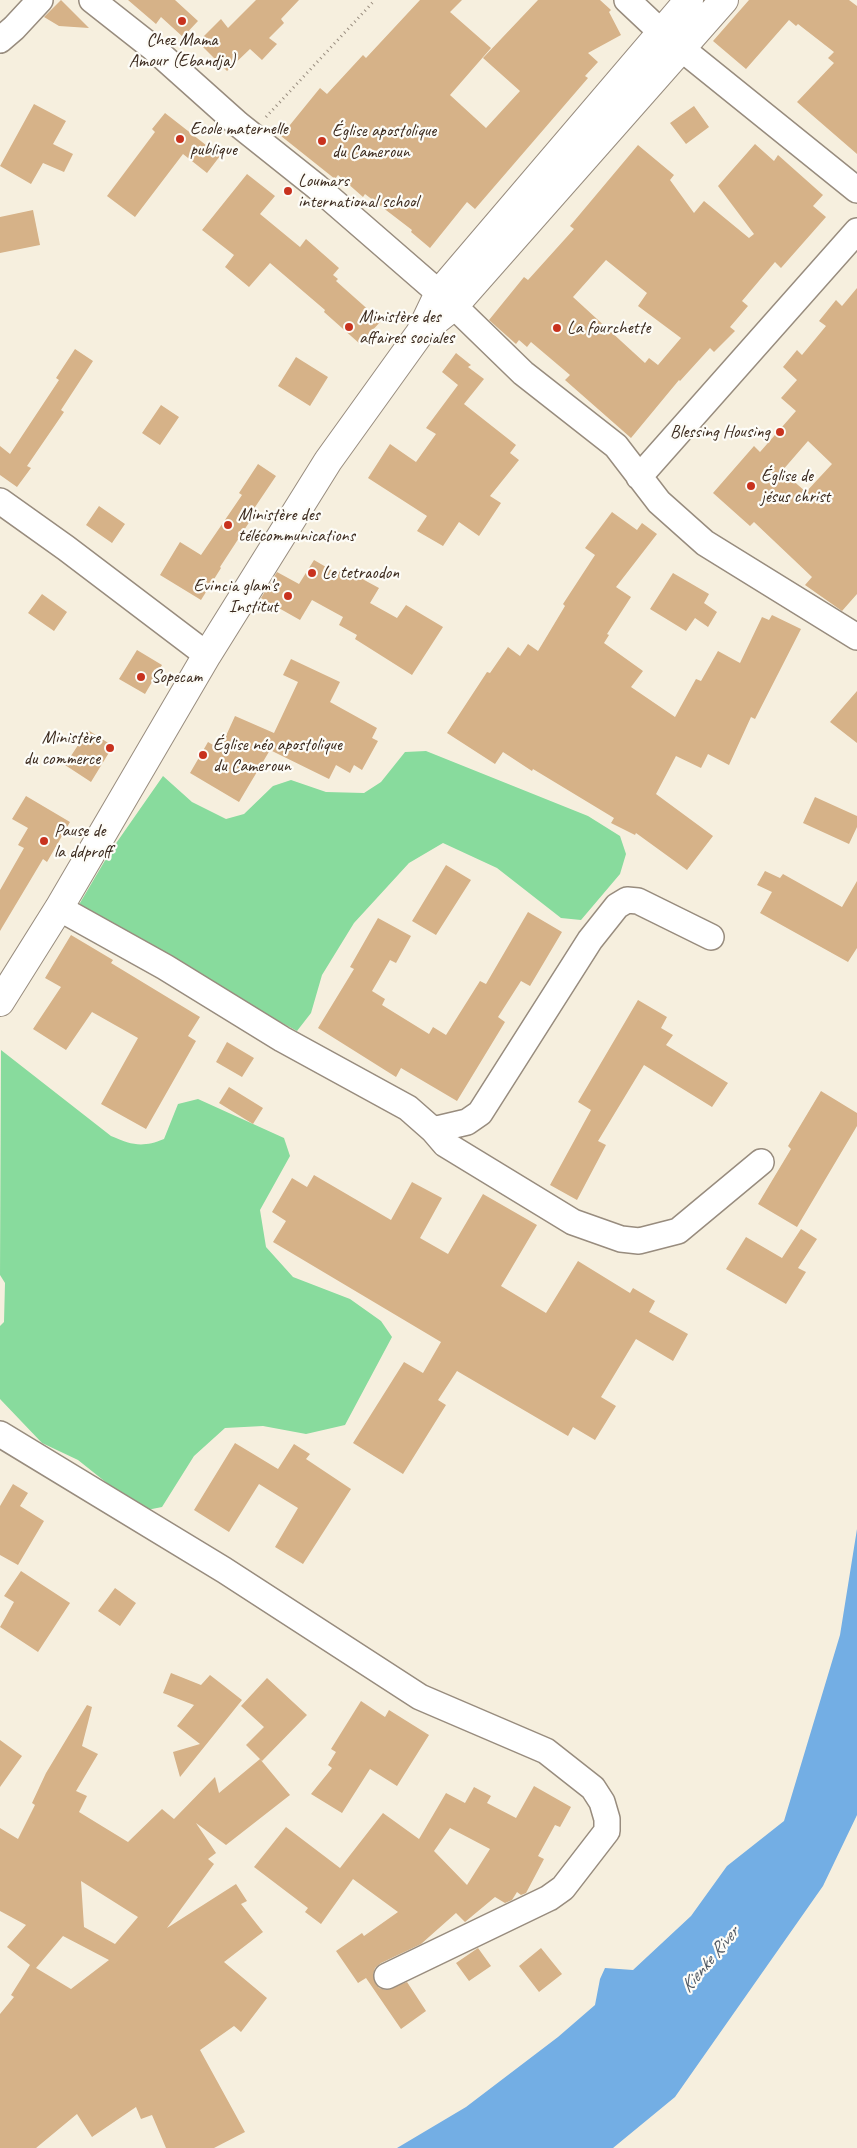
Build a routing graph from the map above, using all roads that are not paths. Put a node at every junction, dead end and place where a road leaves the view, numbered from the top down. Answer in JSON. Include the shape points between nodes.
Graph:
{"nodes":[{"id":1,"x":40,"y":0,"type":"edge"},
{"id":2,"x":92,"y":0,"type":"edge"},
{"id":3,"x":627,"y":0,"type":"edge"},
{"id":4,"x":689,"y":0,"type":"edge"},
{"id":5,"x":724,"y":0,"type":"edge"},
{"id":6,"x":0,"y":40,"type":"edge"},
{"id":7,"x":671,"y":40,"type":"junction"},
{"id":8,"x":857,"y":190,"type":"edge"},
{"id":9,"x":857,"y":231,"type":"edge"},
{"id":10,"x":446,"y":300,"type":"junction"},
{"id":11,"x":640,"y":477,"type":"junction"},
{"id":12,"x":0,"y":501,"type":"edge"},
{"id":13,"x":857,"y":637,"type":"edge"},
{"id":14,"x":207,"y":655,"type":"junction"},
{"id":15,"x":59,"y":908,"type":"junction"},
{"id":16,"x":711,"y":938,"type":"dead end"},
{"id":17,"x":0,"y":1002,"type":"edge"},
{"id":18,"x":433,"y":1130,"type":"junction"},
{"id":19,"x":761,"y":1162,"type":"dead end"},
{"id":20,"x":0,"y":1434,"type":"edge"},
{"id":21,"x":387,"y":1976,"type":"dead end"}],
"edges":[{"from":1,"to":6,"type":"street"},
{"from":2,"to":10,"type":"street","via":[[153,48]]},
{"from":3,"to":7,"type":"street"},
{"from":4,"to":7,"type":"main road"},
{"from":5,"to":7,"type":"main road"},
{"from":7,"to":8,"type":"street"},
{"from":7,"to":10,"type":"main road"},
{"from":9,"to":11,"type":"street"},
{"from":10,"to":11,"type":"street","via":[[523,373],[616,446]]},
{"from":10,"to":14,"type":"main road","via":[[328,461]]},
{"from":11,"to":13,"type":"street","via":[[659,502],[705,543]]},
{"from":12,"to":14,"type":"street"},
{"from":14,"to":15,"type":"main road"},
{"from":15,"to":17,"type":"main road"},
{"from":15,"to":18,"type":"street","via":[[165,966],[282,1039],[408,1108]]},
{"from":16,"to":18,"type":"street","via":[[638,901],[627,900],[617,906],[590,940],[480,1113],[467,1122]]},
{"from":18,"to":19,"type":"street","via":[[445,1144],[573,1222],[621,1239],[639,1241],[678,1231]]},
{"from":20,"to":21,"type":"street","via":[[224,1570],[420,1697],[546,1751],[593,1788],[602,1802],[607,1831],[563,1888],[549,1898]]}]}
